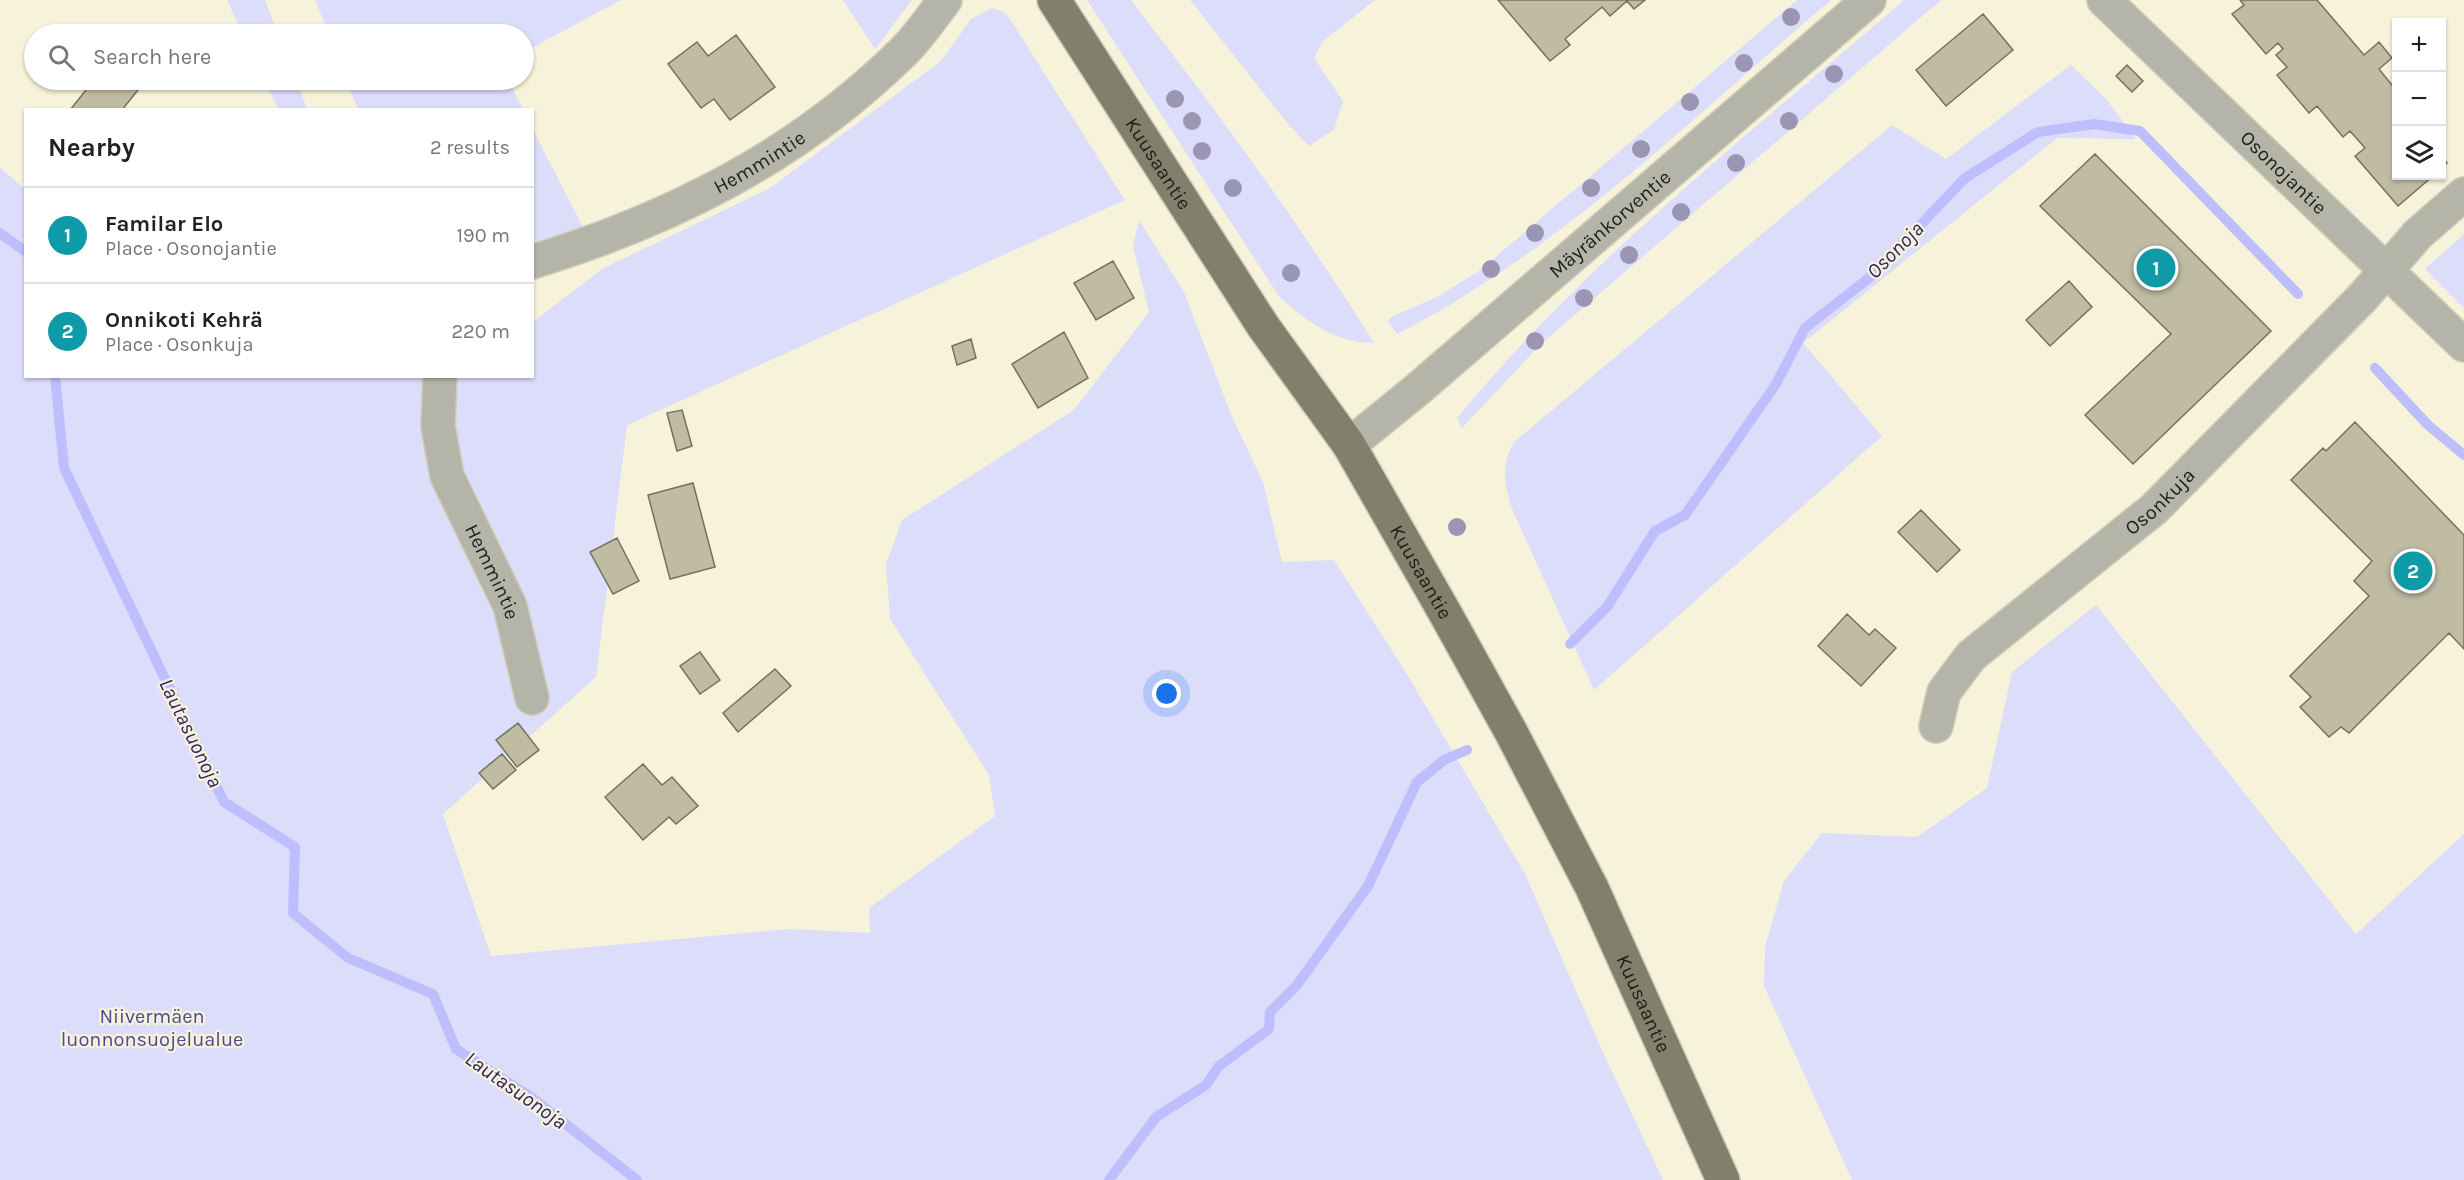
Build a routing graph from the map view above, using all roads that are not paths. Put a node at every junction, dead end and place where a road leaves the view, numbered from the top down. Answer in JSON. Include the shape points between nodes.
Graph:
{"nodes":[{"id":1,"x":945,"y":0,"type":"edge"},
{"id":2,"x":1054,"y":0,"type":"edge"},
{"id":3,"x":1869,"y":0,"type":"edge"},
{"id":4,"x":2104,"y":0,"type":"edge"},
{"id":5,"x":2464,"y":194,"type":"edge"},
{"id":6,"x":534,"y":261,"type":"edge"},
{"id":7,"x":2386,"y":272,"type":"junction"},
{"id":8,"x":2464,"y":345,"type":"edge"},
{"id":9,"x":440,"y":378,"type":"edge"},
{"id":10,"x":1349,"y":445,"type":"junction"},
{"id":11,"x":532,"y":698,"type":"dead end"},
{"id":12,"x":1936,"y":726,"type":"dead end"},
{"id":13,"x":1723,"y":1180,"type":"edge"}],
"edges":[{"from":1,"to":6,"type":"street","name":"Hemmintie","via":[[903,52],[814,130],[711,193],[590,245]]},
{"from":2,"to":10,"type":"main road","name":"Kuusaantie","via":[[1263,326]]},
{"from":3,"to":10,"type":"street","name":"Mäyränkorventie"},
{"from":4,"to":7,"type":"street","name":"Osonojantie"},
{"from":5,"to":7,"type":"street","name":"Osonkuja","via":[[2418,234]]},
{"from":7,"to":8,"type":"street","name":"Osonojantie"},
{"from":7,"to":12,"type":"street","name":"Osonkuja","via":[[2154,508],[1971,656],[1944,692]]},
{"from":9,"to":11,"type":"street","name":"Hemmintie","via":[[438,426],[447,476],[510,606]]},
{"from":10,"to":13,"type":"main road","name":"Kuusaantie","via":[[1511,732],[1587,878]]}]}
